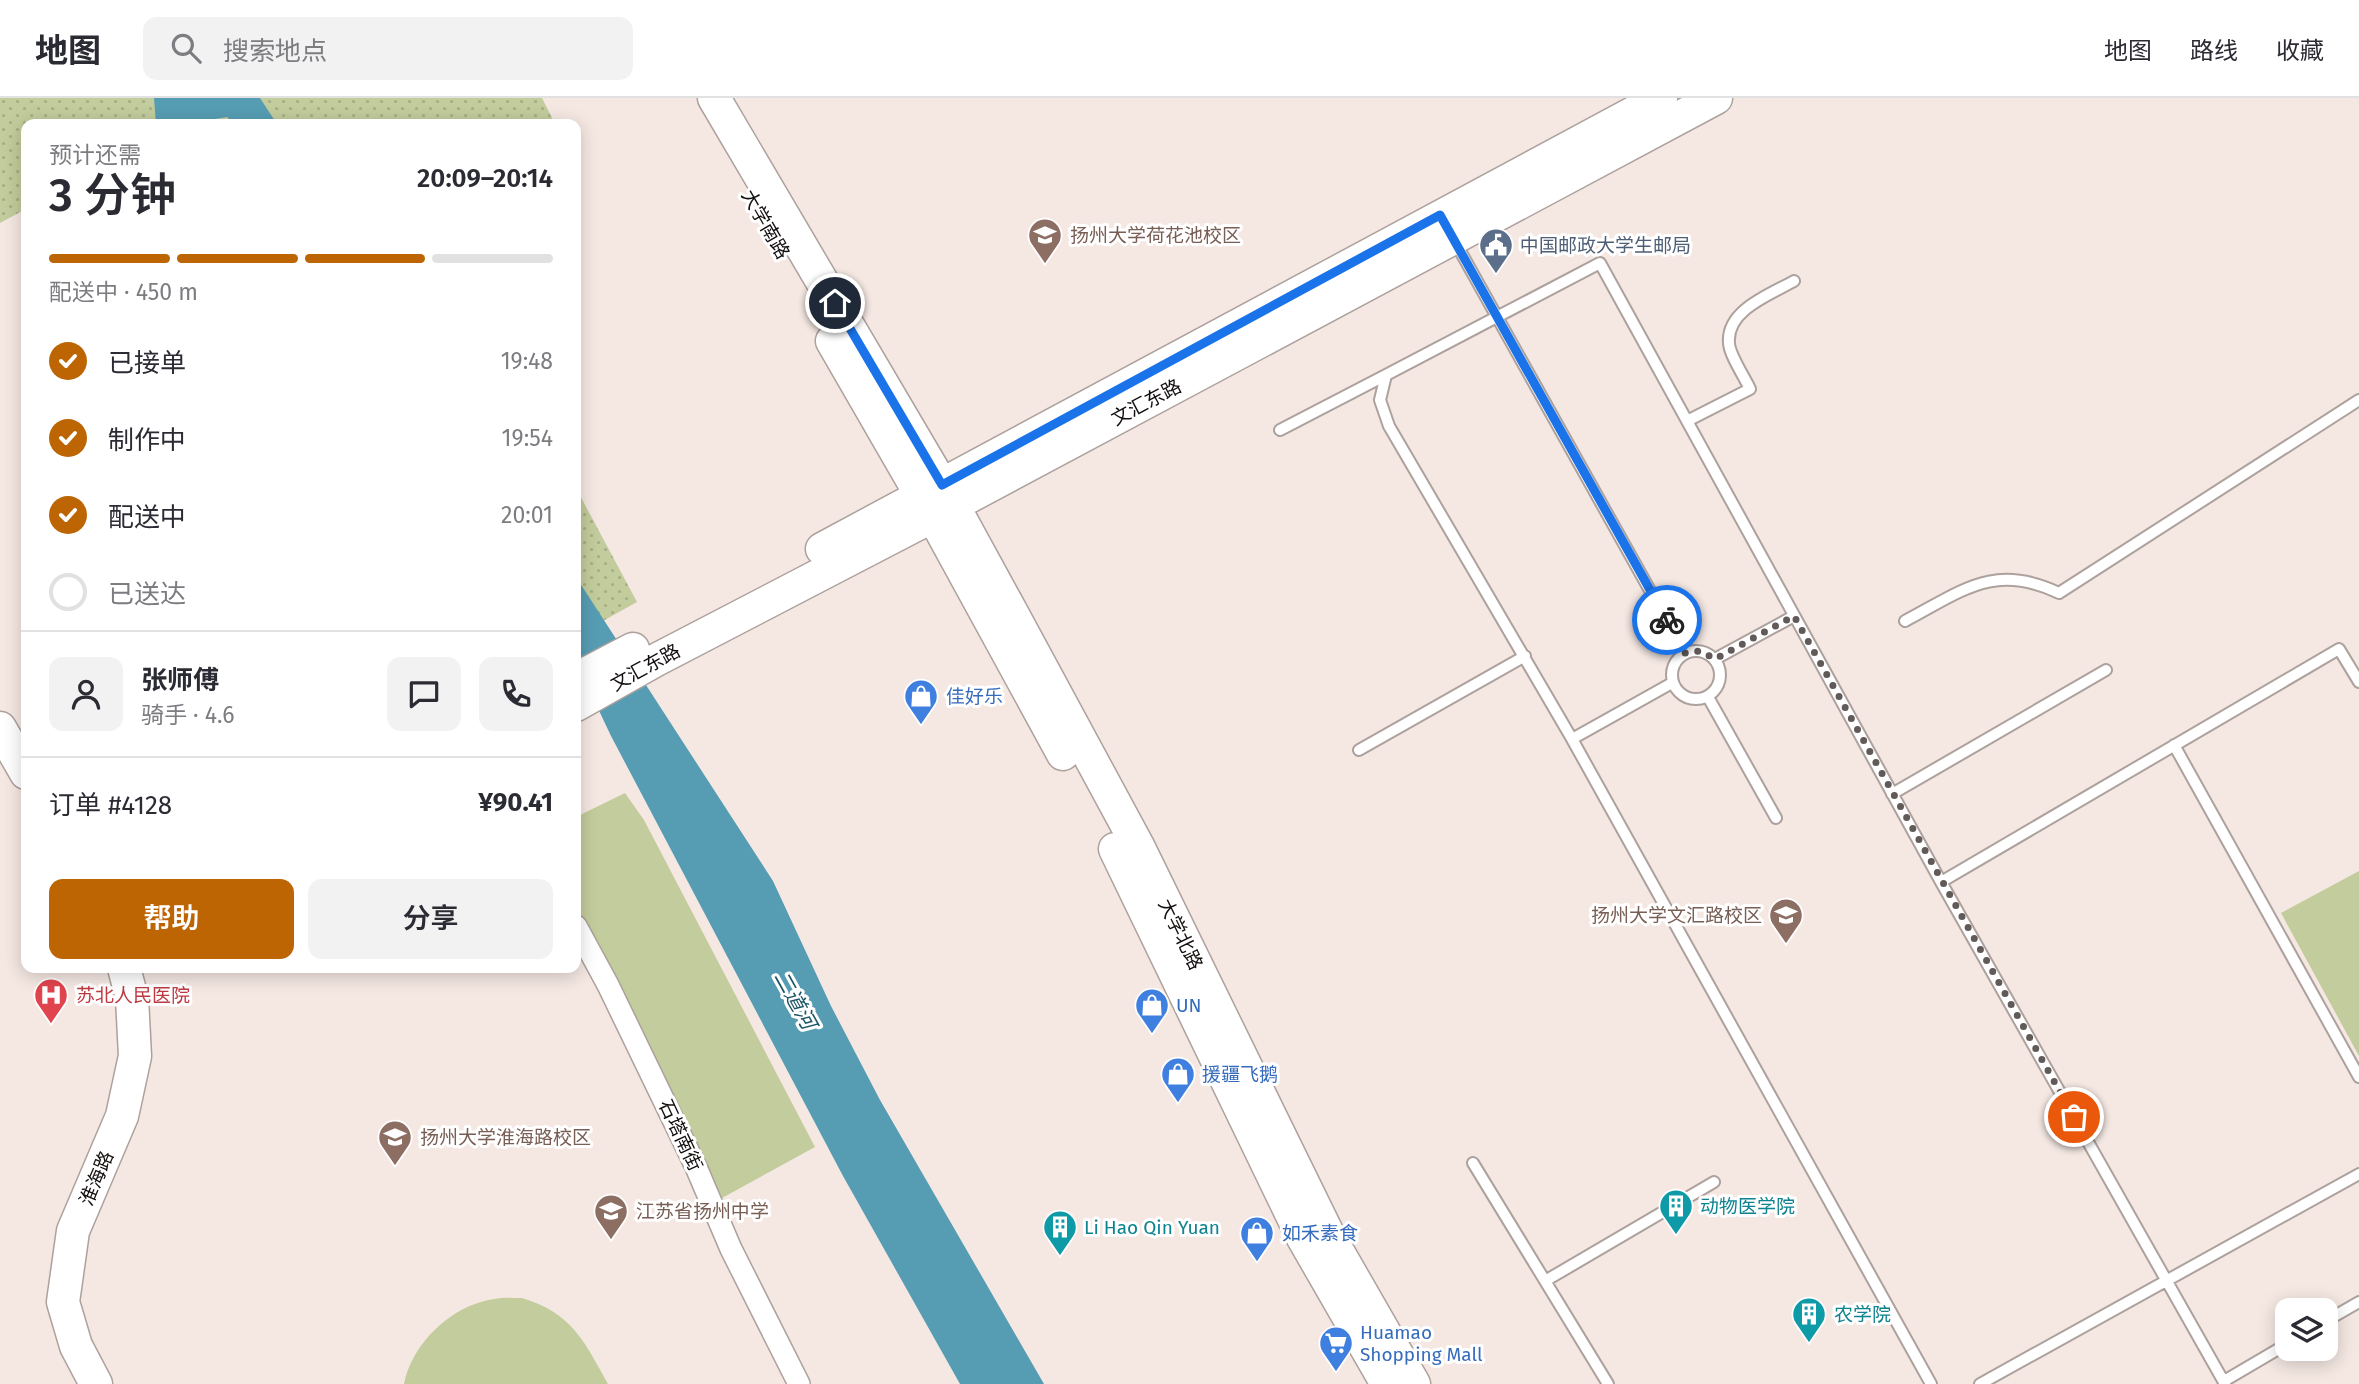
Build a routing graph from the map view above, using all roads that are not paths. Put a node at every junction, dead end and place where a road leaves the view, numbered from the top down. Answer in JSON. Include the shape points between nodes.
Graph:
{"nodes":[{"id":1,"x":693,"y":98,"type":"edge"},
{"id":2,"x":713,"y":98,"type":"edge"},
{"id":3,"x":1661,"y":98,"type":"edge"},
{"id":4,"x":1716,"y":98,"type":"edge"},
{"id":5,"x":1446,"y":226,"type":"junction"},
{"id":6,"x":1794,"y":281,"type":"dead end"},
{"id":7,"x":1497,"y":318,"type":"junction"},
{"id":8,"x":1386,"y":375,"type":"junction"},
{"id":9,"x":2359,"y":400,"type":"edge"},
{"id":10,"x":1687,"y":421,"type":"junction"},
{"id":11,"x":1280,"y":430,"type":"dead end"},
{"id":12,"x":937,"y":501,"type":"junction"},
{"id":13,"x":1794,"y":616,"type":"junction"},
{"id":14,"x":1905,"y":621,"type":"dead end"},
{"id":15,"x":1685,"y":653,"type":"junction"},
{"id":16,"x":1525,"y":656,"type":"junction"},
{"id":17,"x":1715,"y":659,"type":"junction"},
{"id":18,"x":2106,"y":670,"type":"dead end"},
{"id":19,"x":2359,"y":682,"type":"edge"},
{"id":20,"x":1672,"y":683,"type":"junction"},
{"id":21,"x":581,"y":693,"type":"edge"},
{"id":22,"x":1708,"y":697,"type":"junction"},
{"id":23,"x":0,"y":728,"type":"edge"},
{"id":24,"x":1572,"y":739,"type":"junction"},
{"id":25,"x":2174,"y":745,"type":"junction"},
{"id":26,"x":1359,"y":750,"type":"dead end"},
{"id":27,"x":21,"y":764,"type":"edge"},
{"id":28,"x":1892,"y":794,"type":"junction"},
{"id":29,"x":1776,"y":818,"type":"dead end"},
{"id":30,"x":1941,"y":882,"type":"junction"},
{"id":31,"x":581,"y":935,"type":"edge"},
{"id":32,"x":125,"y":973,"type":"edge"},
{"id":33,"x":2359,"y":1077,"type":"edge"},
{"id":34,"x":1473,"y":1163,"type":"dead end"},
{"id":35,"x":2359,"y":1174,"type":"edge"},
{"id":36,"x":1714,"y":1181,"type":"dead end"},
{"id":37,"x":1545,"y":1281,"type":"junction"},
{"id":38,"x":2167,"y":1282,"type":"junction"},
{"id":39,"x":2359,"y":1302,"type":"edge"},
{"id":40,"x":2338,"y":1314,"type":"edge"},
{"id":41,"x":2275,"y":1352,"type":"edge"},
{"id":42,"x":2225,"y":1383,"type":"edge"},
{"id":43,"x":96,"y":1384,"type":"edge"},
{"id":44,"x":799,"y":1384,"type":"edge"},
{"id":45,"x":1387,"y":1384,"type":"edge"},
{"id":46,"x":1415,"y":1384,"type":"edge"},
{"id":47,"x":1608,"y":1384,"type":"edge"},
{"id":48,"x":1931,"y":1384,"type":"edge"},
{"id":49,"x":1980,"y":1384,"type":"edge"}],
"edges":[{"from":1,"to":12,"type":"street","name":"大学南路"},
{"from":2,"to":12,"type":"street","name":"大学南路"},
{"from":3,"to":5,"type":"street","name":"文汇东路"},
{"from":4,"to":5,"type":"street","name":"文汇东路"},
{"from":5,"to":7,"type":"lane"},
{"from":5,"to":12,"type":"street","name":"文汇东路"},
{"from":6,"to":10,"type":"lane","via":[[1748,307],[1732,323],[1728,344],[1750,389]]},
{"from":7,"to":8,"type":"lane"},
{"from":7,"to":10,"type":"lane","via":[[1600,262]]},
{"from":7,"to":15,"type":"lane"},
{"from":8,"to":11,"type":"lane"},
{"from":8,"to":16,"type":"lane","via":[[1380,400],[1389,426]]},
{"from":9,"to":14,"type":"lane","via":[[2059,593],[2016,578],[1981,581]]},
{"from":10,"to":13,"type":"lane"},
{"from":12,"to":21,"type":"street","name":"文汇东路","via":[[651,651]]},
{"from":12,"to":45,"type":"street","name":"大学北路","via":[[1115,850],[1303,1238]]},
{"from":12,"to":46,"type":"street","name":"大学北路","via":[[1138,846],[1329,1236]]},
{"from":13,"to":17,"type":"lane"},
{"from":13,"to":28,"type":"lane"},
{"from":15,"to":17,"type":"lane","via":[[1700,651]]},
{"from":15,"to":20,"type":"lane","via":[[1673,667]]},
{"from":16,"to":24,"type":"lane"},
{"from":16,"to":26,"type":"lane"},
{"from":17,"to":22,"type":"lane","via":[[1719,684]]},
{"from":18,"to":28,"type":"lane"},
{"from":19,"to":25,"type":"lane","via":[[2339,649]]},
{"from":20,"to":22,"type":"lane","via":[[1683,697]]},
{"from":20,"to":24,"type":"lane"},
{"from":22,"to":29,"type":"lane"},
{"from":23,"to":27,"type":"street"},
{"from":24,"to":48,"type":"lane"},
{"from":25,"to":30,"type":"lane"},
{"from":25,"to":33,"type":"lane"},
{"from":28,"to":30,"type":"lane"},
{"from":30,"to":38,"type":"lane"},
{"from":31,"to":44,"type":"street","name":"石塔南街"},
{"from":32,"to":43,"type":"street","name":"淮海路","via":[[132,998],[135,1056],[122,1116],[73,1231],[64,1302],[76,1346]]},
{"from":34,"to":37,"type":"lane"},
{"from":35,"to":38,"type":"lane"},
{"from":36,"to":37,"type":"lane"},
{"from":37,"to":47,"type":"lane"},
{"from":38,"to":42,"type":"lane"},
{"from":38,"to":49,"type":"lane"},
{"from":39,"to":40,"type":"lane"},
{"from":41,"to":42,"type":"lane"}]}
